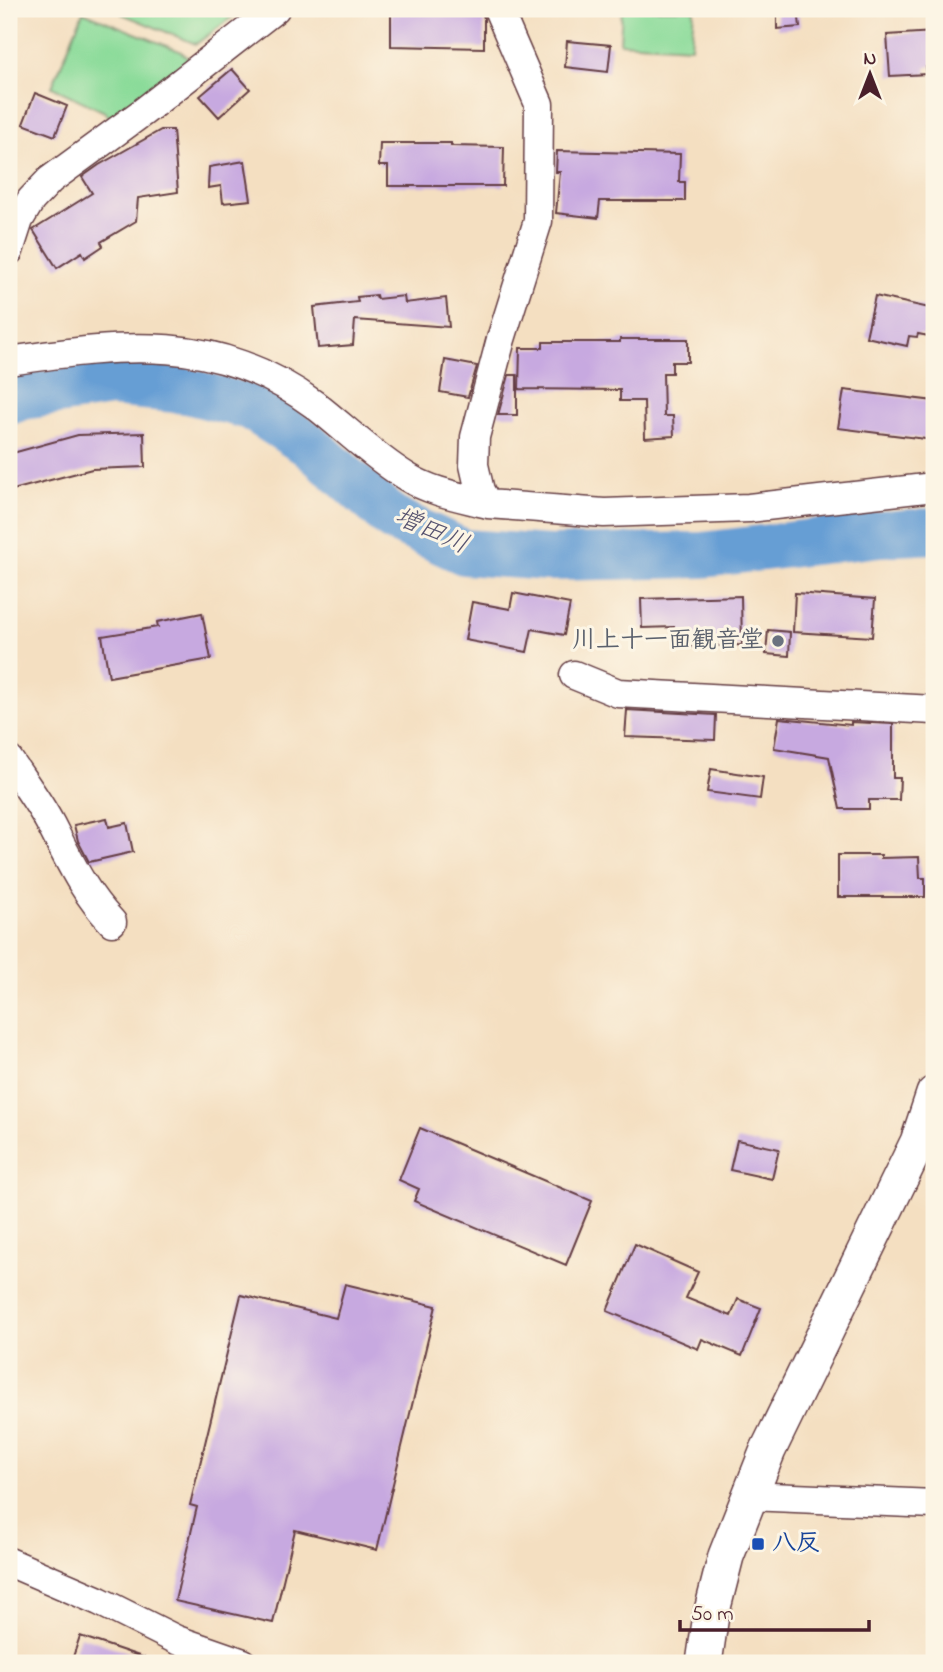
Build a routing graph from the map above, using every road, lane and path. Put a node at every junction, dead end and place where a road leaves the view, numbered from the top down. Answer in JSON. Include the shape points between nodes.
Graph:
{"nodes":[{"id":1,"x":275,"y":9,"type":"edge"},
{"id":2,"x":498,"y":9,"type":"edge"},
{"id":3,"x":9,"y":251,"type":"edge"},
{"id":4,"x":9,"y":360,"type":"edge"},
{"id":5,"x":934,"y":487,"type":"edge"},
{"id":6,"x":488,"y":504,"type":"junction"},
{"id":7,"x":574,"y":674,"type":"dead end"},
{"id":8,"x":934,"y":710,"type":"edge"},
{"id":9,"x":9,"y":760,"type":"edge"},
{"id":10,"x":113,"y":922,"type":"dead end"},
{"id":11,"x":934,"y":1094,"type":"edge"},
{"id":12,"x":750,"y":1496,"type":"junction"},
{"id":13,"x":934,"y":1504,"type":"edge"},
{"id":14,"x":9,"y":1562,"type":"edge"},
{"id":15,"x":175,"y":1651,"type":"edge"},
{"id":16,"x":243,"y":1663,"type":"edge"},
{"id":17,"x":704,"y":1663,"type":"edge"}],
"edges":[{"from":1,"to":3,"type":"street","via":[[50,180],[19,220]]},
{"from":2,"to":6,"type":"street","via":[[539,103],[538,221],[475,437],[474,465]]},
{"from":4,"to":6,"type":"street","via":[[169,349],[237,362],[314,405],[409,479]]},
{"from":5,"to":6,"type":"street","via":[[749,508],[604,513]]},
{"from":7,"to":8,"type":"street","via":[[618,693]]},
{"from":9,"to":10,"type":"street","via":[[50,823],[76,875]]},
{"from":11,"to":12,"type":"street","via":[[918,1142]]},
{"from":12,"to":13,"type":"street"},
{"from":12,"to":17,"type":"street","via":[[726,1556]]},
{"from":14,"to":15,"type":"street","via":[[99,1601]]},
{"from":15,"to":16,"type":"street"}]}
